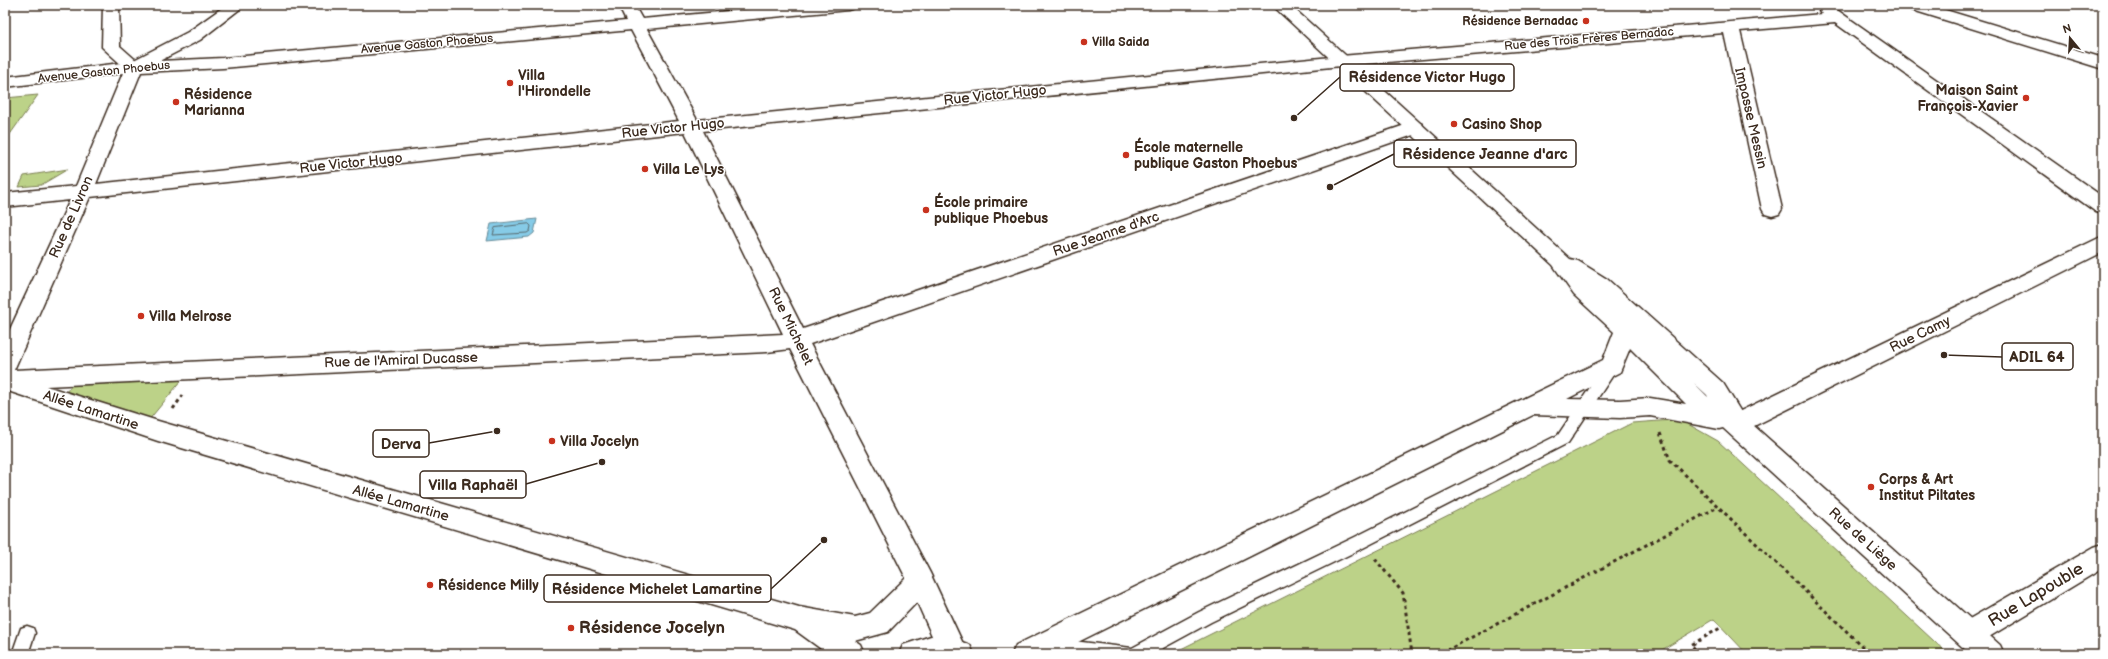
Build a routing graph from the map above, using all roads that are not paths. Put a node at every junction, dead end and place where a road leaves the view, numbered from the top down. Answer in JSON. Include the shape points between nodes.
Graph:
{"nodes":[{"id":1,"x":111,"y":5,"type":"edge"},
{"id":2,"x":237,"y":5,"type":"edge"},
{"id":3,"x":626,"y":5,"type":"edge"},
{"id":4,"x":848,"y":5,"type":"edge"},
{"id":5,"x":1280,"y":5,"type":"edge"},
{"id":6,"x":1820,"y":5,"type":"edge"},
{"id":7,"x":1912,"y":5,"type":"edge"},
{"id":8,"x":1836,"y":18,"type":"junction"},
{"id":9,"x":636,"y":25,"type":"junction"},
{"id":10,"x":1731,"y":27,"type":"junction"},
{"id":11,"x":1341,"y":61,"type":"junction"},
{"id":12,"x":2103,"y":64,"type":"edge"},
{"id":13,"x":134,"y":67,"type":"junction"},
{"id":14,"x":5,"y":82,"type":"edge"},
{"id":15,"x":691,"y":126,"type":"junction"},
{"id":16,"x":1415,"y":128,"type":"junction"},
{"id":17,"x":83,"y":192,"type":"junction"},
{"id":18,"x":5,"y":200,"type":"edge"},
{"id":19,"x":2103,"y":207,"type":"edge"},
{"id":20,"x":1772,"y":209,"type":"dead end"},
{"id":21,"x":2103,"y":243,"type":"edge"},
{"id":22,"x":1635,"y":327,"type":"junction"},
{"id":23,"x":797,"y":340,"type":"junction"},
{"id":24,"x":5,"y":365,"type":"edge"},
{"id":25,"x":1612,"y":366,"type":"junction"},
{"id":26,"x":5,"y":381,"type":"edge"},
{"id":27,"x":1532,"y":407,"type":"junction"},
{"id":28,"x":1584,"y":407,"type":"junction"},
{"id":29,"x":1736,"y":424,"type":"junction"},
{"id":30,"x":2103,"y":555,"type":"edge"},
{"id":31,"x":921,"y":581,"type":"junction"},
{"id":32,"x":799,"y":620,"type":"junction"},
{"id":33,"x":27,"y":633,"type":"dead end"},
{"id":34,"x":1969,"y":634,"type":"junction"},
{"id":35,"x":1034,"y":650,"type":"edge"},
{"id":36,"x":956,"y":652,"type":"edge"},
{"id":37,"x":20,"y":654,"type":"edge"},
{"id":38,"x":851,"y":654,"type":"edge"},
{"id":39,"x":913,"y":654,"type":"edge"},
{"id":40,"x":1128,"y":654,"type":"edge"},
{"id":41,"x":1136,"y":654,"type":"edge"},
{"id":42,"x":1990,"y":654,"type":"edge"}],
"edges":[{"from":1,"to":13,"type":"street","via":[[111,47]]},
{"from":2,"to":13,"type":"street","via":[[194,36]]},
{"from":3,"to":9,"type":"street","name":"Rue Michelet"},
{"from":4,"to":9,"type":"street","name":"Avenue Gaston Phoebus"},
{"from":5,"to":11,"type":"street","name":"Rue de Liège"},
{"from":6,"to":8,"type":"street"},
{"from":7,"to":12,"type":"street"},
{"from":8,"to":10,"type":"street","name":"Rue des Trois Frères Bernadac"},
{"from":8,"to":19,"type":"street"},
{"from":9,"to":13,"type":"street","name":"Avenue Gaston Phoebus","via":[[223,63]]},
{"from":9,"to":15,"type":"street","name":"Rue Michelet"},
{"from":10,"to":11,"type":"street","name":"Rue des Trois Frères Bernadac"},
{"from":10,"to":20,"type":"street","name":"Impasse Messin"},
{"from":11,"to":15,"type":"street","name":"Rue Victor Hugo"},
{"from":11,"to":16,"type":"street","name":"Rue de Liège"},
{"from":13,"to":14,"type":"street","name":"Avenue Gaston Phoebus"},
{"from":13,"to":17,"type":"street","name":"Rue de Livron"},
{"from":15,"to":17,"type":"street","name":"Rue Victor Hugo"},
{"from":15,"to":23,"type":"street","name":"Rue Michelet"},
{"from":16,"to":22,"type":"street","name":"Rue de Liège","via":[[1560,260],[1582,290]]},
{"from":16,"to":23,"type":"street","name":"Rue Jeanne d'Arc"},
{"from":17,"to":18,"type":"street","name":"Rue Victor Hugo"},
{"from":17,"to":24,"type":"street","name":"Rue de Livron"},
{"from":21,"to":29,"type":"street","name":"Rue Camy"},
{"from":22,"to":25,"type":"street"},
{"from":22,"to":29,"type":"street","name":"Rue de Liège","via":[[1702,406]]},
{"from":23,"to":26,"type":"street","name":"Rue de l'Amiral Ducasse","via":[[767,344],[202,369]]},
{"from":23,"to":31,"type":"street","name":"Rue Michelet"},
{"from":25,"to":27,"type":"street"},
{"from":25,"to":28,"type":"lane"},
{"from":26,"to":32,"type":"street","name":"Allée Lamartine","via":[[158,431]]},
{"from":27,"to":28,"type":"street"},
{"from":27,"to":35,"type":"street"},
{"from":28,"to":29,"type":"street","via":[[1650,408]]},
{"from":28,"to":41,"type":"lane","via":[[1563,439],[1205,617]]},
{"from":29,"to":34,"type":"street","name":"Rue de Liège"},
{"from":30,"to":34,"type":"street","name":"Rue Lapouble"},
{"from":31,"to":32,"type":"street","name":"Allée Lamartine","via":[[878,623],[855,629]]},
{"from":31,"to":36,"type":"street","name":"Rue Michelet"},
{"from":32,"to":38,"type":"street","name":"Allée Lamartine"},
{"from":33,"to":37,"type":"lane"},
{"from":34,"to":42,"type":"street","name":"Rue de Liège"},
{"from":35,"to":40,"type":"lane"},
{"from":36,"to":39,"type":"street","via":[[929,649]]}]}
